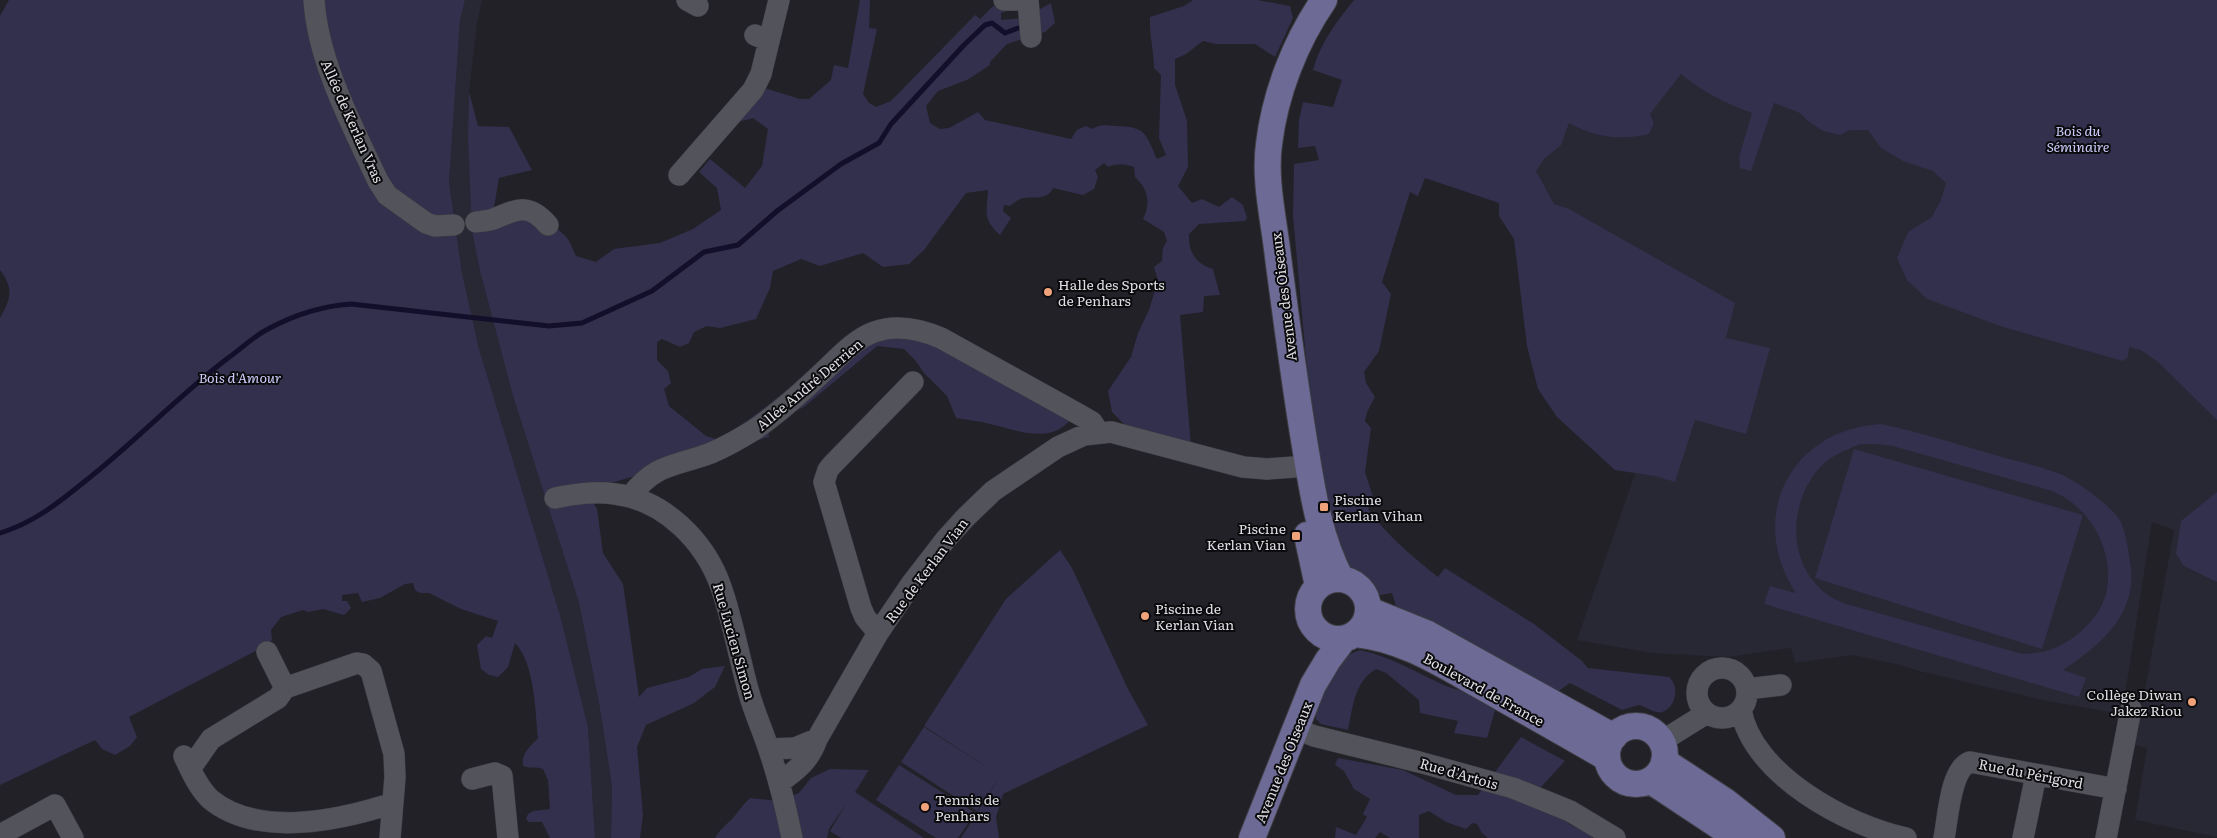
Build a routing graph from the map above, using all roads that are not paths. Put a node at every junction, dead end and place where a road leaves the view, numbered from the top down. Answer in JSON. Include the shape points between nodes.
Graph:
{"nodes":[{"id":1,"x":314,"y":0,"type":"edge"},
{"id":2,"x":778,"y":0,"type":"edge"},
{"id":3,"x":1004,"y":0,"type":"edge"},
{"id":4,"x":1028,"y":0,"type":"edge"},
{"id":5,"x":1324,"y":0,"type":"edge"},
{"id":6,"x":1344,"y":0,"type":"edge"},
{"id":7,"x":1031,"y":37,"type":"dead end"},
{"id":8,"x":679,"y":175,"type":"dead end"},
{"id":9,"x":476,"y":222,"type":"dead end"},
{"id":10,"x":1275,"y":222,"type":"junction"},
{"id":11,"x":454,"y":225,"type":"dead end"},
{"id":12,"x":548,"y":225,"type":"dead end"},
{"id":13,"x":912,"y":382,"type":"dead end"},
{"id":14,"x":1095,"y":427,"type":"junction"},
{"id":15,"x":1300,"y":466,"type":"junction"},
{"id":16,"x":630,"y":497,"type":"junction"},
{"id":17,"x":555,"y":498,"type":"dead end"},
{"id":18,"x":1330,"y":582,"type":"junction"},
{"id":19,"x":1369,"y":610,"type":"junction"},
{"id":20,"x":1315,"y":630,"type":"junction"},
{"id":21,"x":878,"y":633,"type":"junction"},
{"id":22,"x":1350,"y":637,"type":"junction"},
{"id":23,"x":267,"y":652,"type":"dead end"},
{"id":24,"x":1314,"y":685,"type":"junction"},
{"id":25,"x":1781,"y":685,"type":"dead end"},
{"id":26,"x":284,"y":688,"type":"junction"},
{"id":27,"x":1747,"y":689,"type":"junction"},
{"id":28,"x":2131,"y":709,"type":"dead end"},
{"id":29,"x":1709,"y":712,"type":"junction"},
{"id":30,"x":1743,"y":718,"type":"junction"},
{"id":31,"x":1296,"y":729,"type":"junction"},
{"id":32,"x":817,"y":739,"type":"junction"},
{"id":33,"x":1610,"y":748,"type":"junction"},
{"id":34,"x":769,"y":749,"type":"junction"},
{"id":35,"x":1658,"y":754,"type":"junction"},
{"id":36,"x":2036,"y":775,"type":"junction"},
{"id":37,"x":472,"y":779,"type":"dead end"},
{"id":38,"x":779,"y":783,"type":"junction"},
{"id":39,"x":2116,"y":789,"type":"junction"},
{"id":40,"x":393,"y":803,"type":"junction"},
{"id":41,"x":0,"y":835,"type":"edge"},
{"id":42,"x":72,"y":838,"type":"edge"},
{"id":43,"x":390,"y":838,"type":"edge"},
{"id":44,"x":508,"y":838,"type":"edge"},
{"id":45,"x":792,"y":838,"type":"edge"},
{"id":46,"x":1252,"y":838,"type":"edge"},
{"id":47,"x":1615,"y":838,"type":"edge"},
{"id":48,"x":1737,"y":838,"type":"edge"},
{"id":49,"x":1772,"y":838,"type":"edge"},
{"id":50,"x":1906,"y":838,"type":"edge"},
{"id":51,"x":1944,"y":838,"type":"edge"},
{"id":52,"x":2024,"y":838,"type":"edge"},
{"id":53,"x":2106,"y":838,"type":"edge"}],
"edges":[{"from":1,"to":11,"type":"street","name":"Allée de Kerlan Vras","via":[[315,21],[328,68],[382,188],[426,223]]},
{"from":2,"to":8,"type":"street","via":[[762,38],[761,74],[753,90]]},
{"from":3,"to":4,"type":"street"},
{"from":4,"to":7,"type":"street"},
{"from":5,"to":10,"type":"main road","name":"Avenue des Oiseaux","via":[[1295,53],[1274,117],[1268,164]]},
{"from":6,"to":10,"type":"main road","name":"Avenue des Oiseaux","via":[[1321,36],[1299,82],[1286,133]]},
{"from":9,"to":12,"type":"street","via":[[523,209],[538,214]]},
{"from":10,"to":15,"type":"main road","name":"Avenue des Oiseaux"},
{"from":13,"to":21,"type":"street","via":[[832,465],[824,482],[861,608]]},
{"from":14,"to":15,"type":"street","name":"Rue de Kerlan Vian","via":[[1243,467]]},
{"from":14,"to":16,"type":"street","name":"Allée André Derrien","via":[[941,338],[917,330],[888,329],[874,332],[851,346],[754,430],[710,453],[655,471]]},
{"from":14,"to":21,"type":"street","name":"Rue de Kerlan Vian","via":[[1058,447],[980,502],[928,562]]},
{"from":15,"to":18,"type":"main road","name":"Avenue des Oiseaux","via":[[1324,542]]},
{"from":16,"to":17,"type":"street","name":"Rue Lucien Simon","via":[[591,492]]},
{"from":16,"to":34,"type":"street","name":"Rue Lucien Simon","via":[[678,523],[709,560],[721,587],[749,695]]},
{"from":18,"to":19,"type":"main road","via":[[1358,586],[1368,601]]},
{"from":18,"to":20,"type":"main road","via":[[1312,593],[1307,612]]},
{"from":19,"to":22,"type":"main road","via":[[1363,628]]},
{"from":19,"to":33,"type":"main road","name":"Boulevard de France","via":[[1443,642]]},
{"from":20,"to":22,"type":"main road","via":[[1333,640]]},
{"from":20,"to":24,"type":"main road","name":"Avenue des Oiseaux"},
{"from":21,"to":32,"type":"street","name":"Rue de Kerlan Vian"},
{"from":22,"to":24,"type":"main road","name":"Avenue des Oiseaux","via":[[1328,660]]},
{"from":22,"to":33,"type":"main road","name":"Boulevard de France","via":[[1373,636],[1412,649]]},
{"from":23,"to":26,"type":"street"},
{"from":24,"to":31,"type":"main road","name":"Avenue des Oiseaux"},
{"from":25,"to":27,"type":"street"},
{"from":26,"to":40,"type":"street","via":[[357,663],[367,667],[374,678],[394,754]]},
{"from":26,"to":40,"type":"street","via":[[274,700],[211,739],[187,763],[212,801],[236,816],[263,824],[302,826]]},
{"from":27,"to":29,"type":"street","via":[[1735,671],[1713,670],[1702,677],[1697,687]]},
{"from":27,"to":30,"type":"street"},
{"from":28,"to":39,"type":"street"},
{"from":29,"to":30,"type":"street"},
{"from":29,"to":35,"type":"street"},
{"from":30,"to":50,"type":"street","via":[[1775,766],[1816,801],[1860,825]]},
{"from":31,"to":46,"type":"main road","name":"Avenue des Oiseaux"},
{"from":31,"to":47,"type":"street","name":"Rue d'Artois","via":[[1513,788],[1570,811]]},
{"from":32,"to":34,"type":"street","via":[[795,748]]},
{"from":32,"to":38,"type":"street","name":"Rue de Kerlan Vian","via":[[801,767]]},
{"from":33,"to":35,"type":"main road","via":[[1622,730],[1639,726]]},
{"from":33,"to":35,"type":"main road","via":[[1615,776],[1639,784]]},
{"from":34,"to":38,"type":"street","name":"Rue Lucien Simon"},
{"from":35,"to":48,"type":"main road"},
{"from":35,"to":49,"type":"main road"},
{"from":36,"to":39,"type":"street","name":"Rue du Périgord"},
{"from":36,"to":51,"type":"street","name":"Rue du Périgord","via":[[1973,762],[1962,765],[1956,777]]},
{"from":36,"to":52,"type":"street"},
{"from":37,"to":44,"type":"street","via":[[496,773],[502,776]]},
{"from":38,"to":45,"type":"street","name":"Rue Lucien Simon"},
{"from":39,"to":53,"type":"street"},
{"from":40,"to":43,"type":"street"},
{"from":41,"to":42,"type":"street","via":[[54,805]]}]}
